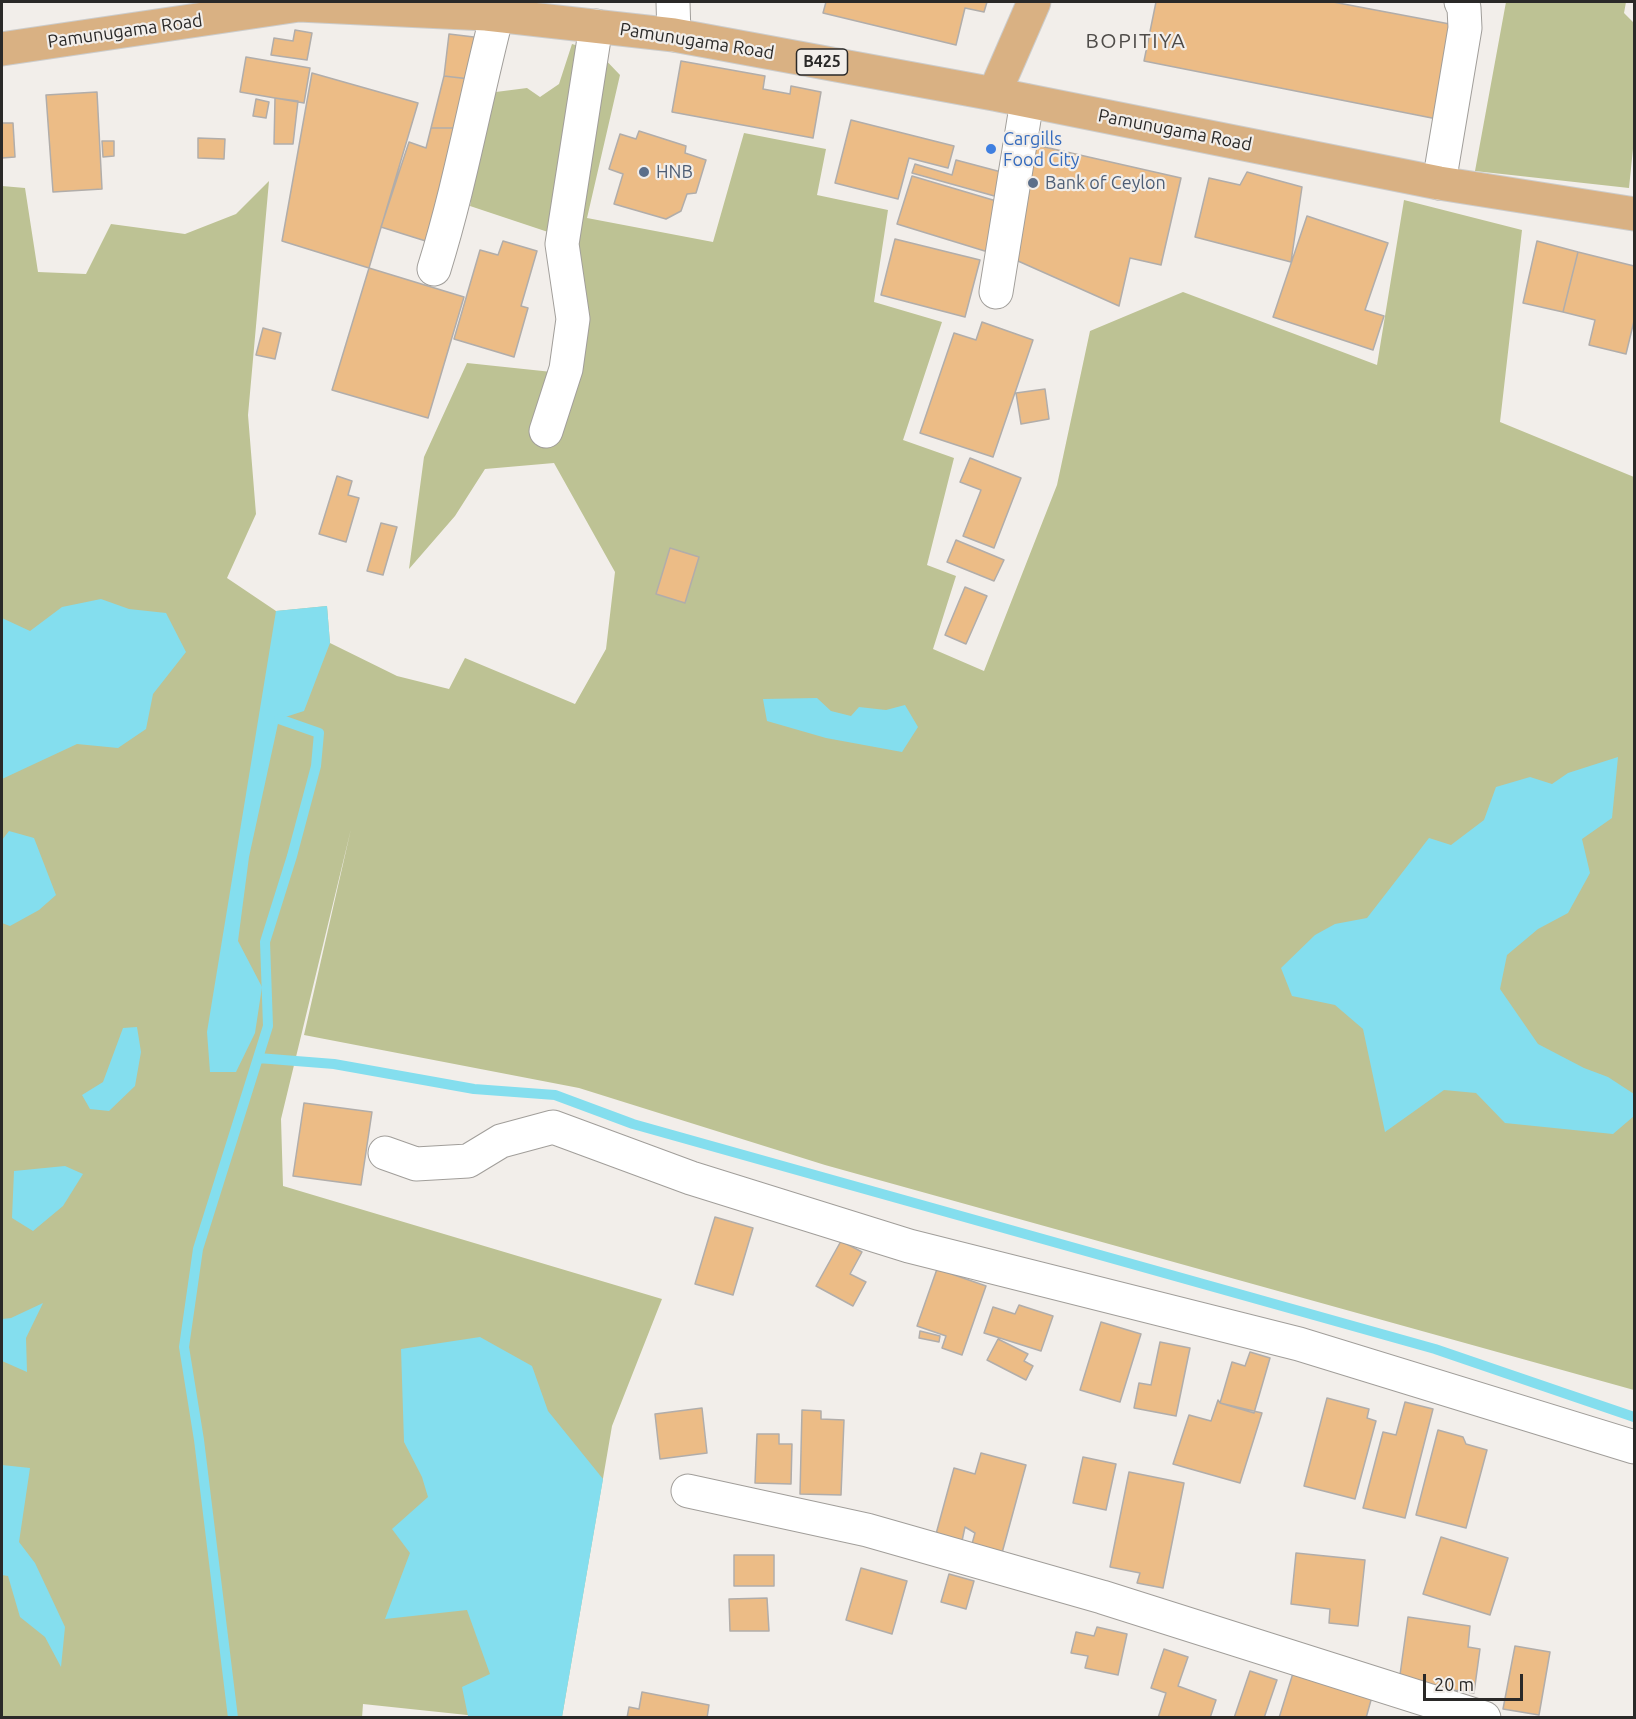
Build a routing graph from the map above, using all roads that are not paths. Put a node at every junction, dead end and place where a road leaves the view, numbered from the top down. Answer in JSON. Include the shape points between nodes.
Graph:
{"nodes":[{"id":1,"x":673,"y":2,"type":"edge"},
{"id":2,"x":1034,"y":2,"type":"edge"},
{"id":3,"x":1461,"y":2,"type":"edge"},
{"id":4,"x":299,"y":3,"type":"edge"},
{"id":5,"x":496,"y":15,"type":"junction"},
{"id":6,"x":596,"y":26,"type":"junction"},
{"id":7,"x":674,"y":34,"type":"junction"},
{"id":8,"x":2,"y":49,"type":"edge"},
{"id":9,"x":994,"y":94,"type":"junction"},
{"id":10,"x":1027,"y":101,"type":"junction"},
{"id":11,"x":1439,"y":183,"type":"junction"},
{"id":12,"x":1635,"y":214,"type":"edge"},
{"id":13,"x":434,"y":269,"type":"dead end"},
{"id":14,"x":996,"y":292,"type":"dead end"},
{"id":15,"x":546,"y":431,"type":"dead end"},
{"id":16,"x":385,"y":1154,"type":"dead end"},
{"id":17,"x":1635,"y":1447,"type":"edge"},
{"id":18,"x":688,"y":1491,"type":"dead end"},
{"id":19,"x":1484,"y":1718,"type":"edge"}],
"edges":[{"from":1,"to":7,"type":"street"},
{"from":2,"to":9,"type":"main road"},
{"from":3,"to":11,"type":"street","via":[[1465,28]]},
{"from":4,"to":5,"type":"main road","name":"Pamunugama Road","number":"B425"},
{"from":4,"to":8,"type":"main road","name":"Pamunugama Road","number":"B425"},
{"from":5,"to":6,"type":"main road","name":"Pamunugama Road","number":"B425"},
{"from":5,"to":13,"type":"street","via":[[452,213]]},
{"from":6,"to":7,"type":"main road","name":"Pamunugama Road","number":"B425"},
{"from":6,"to":15,"type":"street","via":[[562,244],[573,319],[566,369]]},
{"from":7,"to":9,"type":"main road","name":"Pamunugama Road","number":"B425"},
{"from":9,"to":10,"type":"main road","name":"Pamunugama Road","number":"B425"},
{"from":10,"to":11,"type":"main road","name":"Pamunugama Road","number":"B425"},
{"from":10,"to":14,"type":"street"},
{"from":11,"to":12,"type":"main road","name":"Pamunugama Road","number":"B425"},
{"from":16,"to":17,"type":"street","via":[[416,1164],[468,1161],[501,1141],[553,1127],[691,1178],[909,1246],[1299,1344]]},
{"from":18,"to":19,"type":"street","via":[[867,1530],[1102,1597]]}]}
